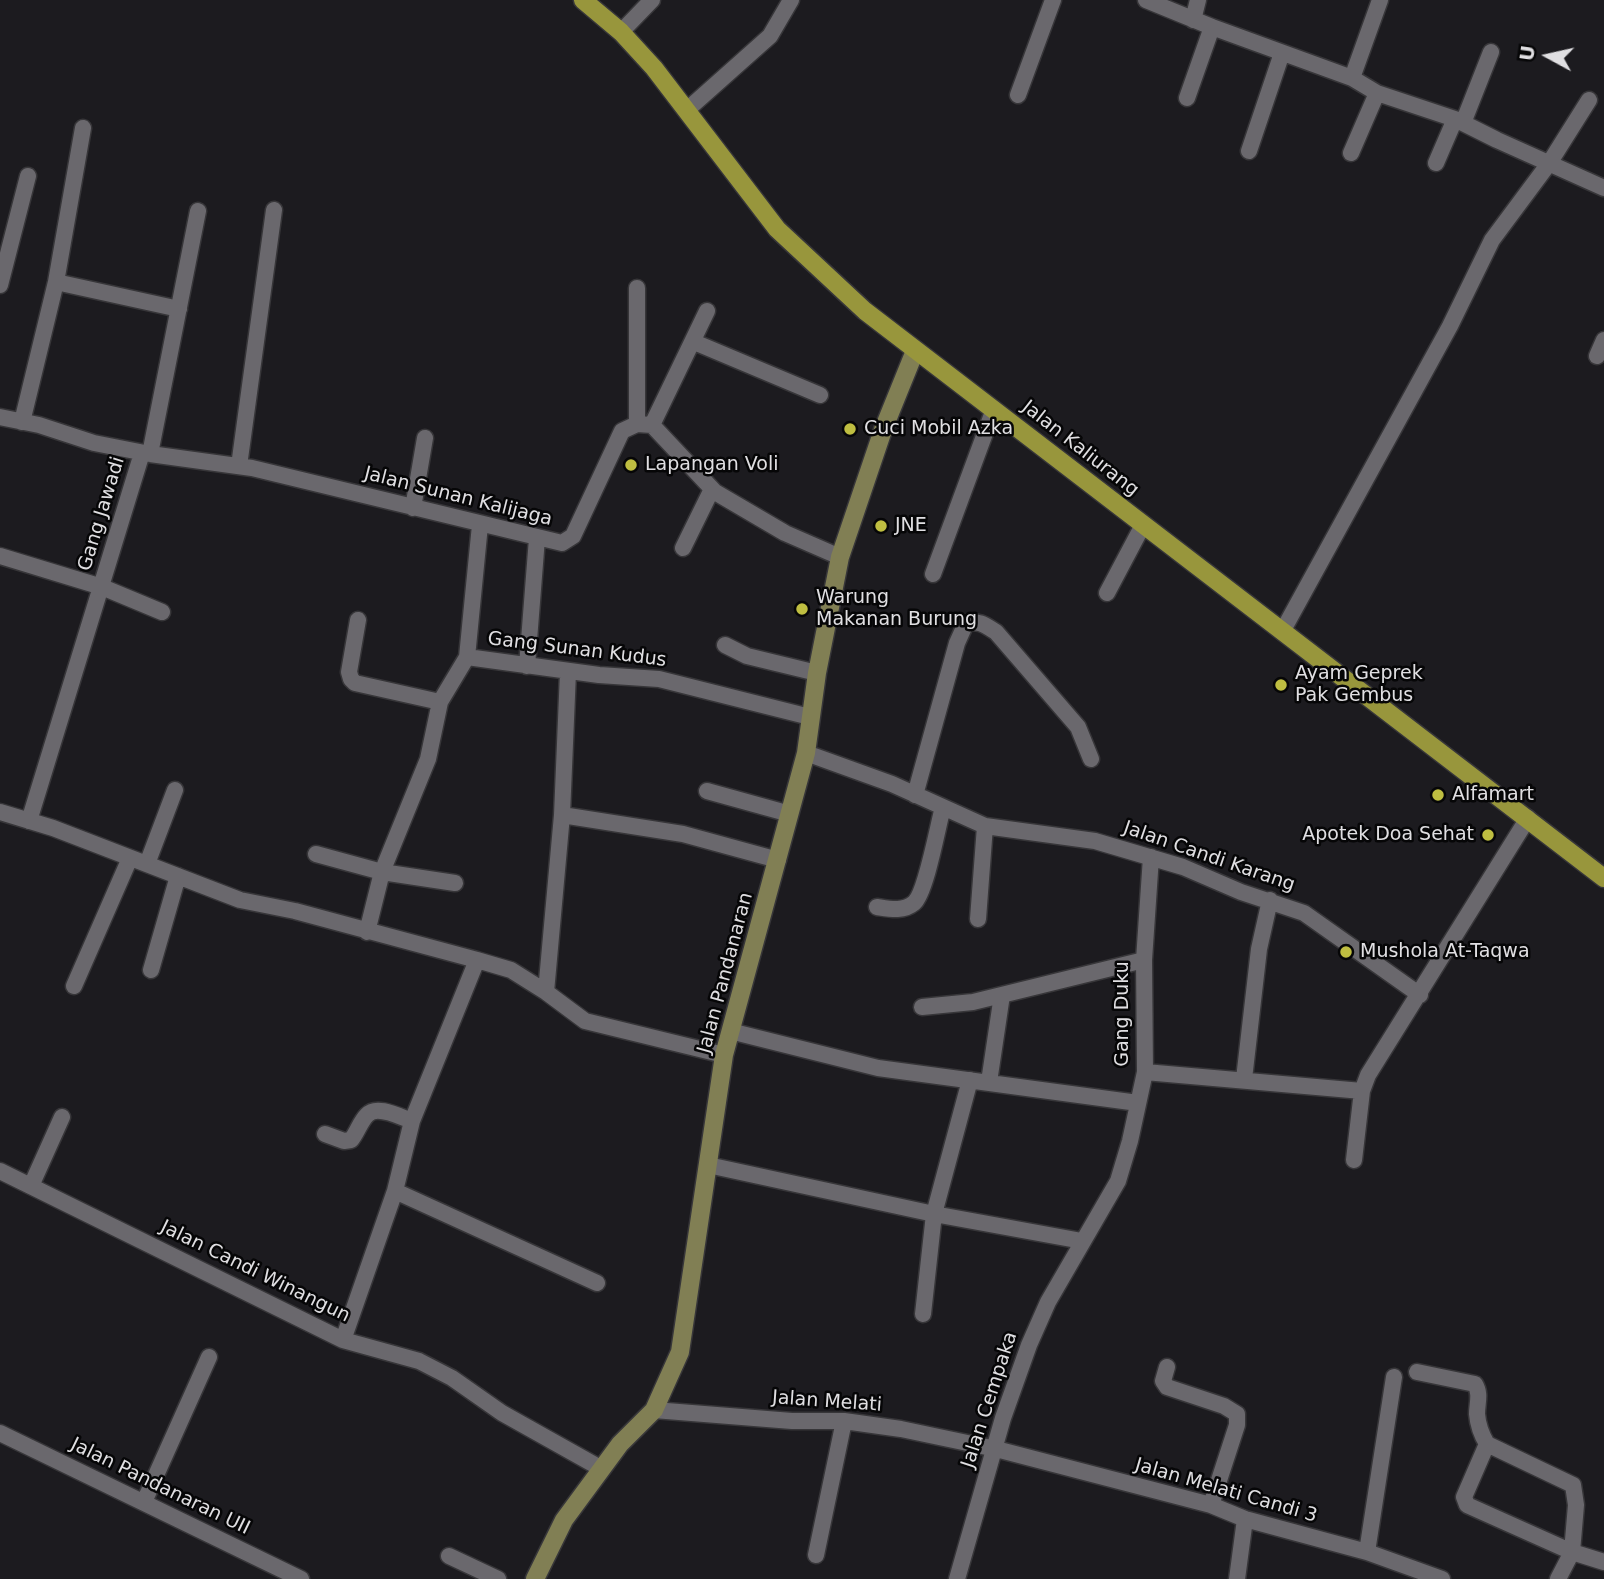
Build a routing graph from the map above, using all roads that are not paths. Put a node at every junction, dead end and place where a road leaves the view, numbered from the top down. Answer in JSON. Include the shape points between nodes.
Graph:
{"nodes":[{"id":1,"x":583,"y":0,"type":"edge"},
{"id":2,"x":652,"y":0,"type":"edge"},
{"id":3,"x":790,"y":0,"type":"edge"},
{"id":4,"x":1054,"y":0,"type":"edge"},
{"id":5,"x":1146,"y":0,"type":"edge"},
{"id":6,"x":1198,"y":0,"type":"edge"},
{"id":7,"x":1380,"y":0,"type":"edge"},
{"id":8,"x":1193,"y":20,"type":"junction"},
{"id":9,"x":1212,"y":27,"type":"junction"},
{"id":10,"x":621,"y":32,"type":"junction"},
{"id":11,"x":1491,"y":52,"type":"dead end"},
{"id":12,"x":1282,"y":53,"type":"junction"},
{"id":13,"x":1352,"y":78,"type":"junction"},
{"id":14,"x":1377,"y":93,"type":"junction"},
{"id":15,"x":1018,"y":95,"type":"dead end"},
{"id":16,"x":1187,"y":98,"type":"dead end"},
{"id":17,"x":1589,"y":100,"type":"dead end"},
{"id":18,"x":688,"y":109,"type":"junction"},
{"id":19,"x":1459,"y":121,"type":"junction"},
{"id":20,"x":83,"y":128,"type":"dead end"},
{"id":21,"x":1249,"y":151,"type":"dead end"},
{"id":22,"x":1351,"y":153,"type":"dead end"},
{"id":23,"x":1549,"y":162,"type":"junction"},
{"id":24,"x":1436,"y":163,"type":"dead end"},
{"id":25,"x":28,"y":176,"type":"dead end"},
{"id":26,"x":1604,"y":188,"type":"edge"},
{"id":27,"x":274,"y":210,"type":"dead end"},
{"id":28,"x":198,"y":211,"type":"dead end"},
{"id":29,"x":56,"y":282,"type":"junction"},
{"id":30,"x":0,"y":285,"type":"edge"},
{"id":31,"x":637,"y":288,"type":"dead end"},
{"id":32,"x":179,"y":309,"type":"junction"},
{"id":33,"x":707,"y":312,"type":"dead end"},
{"id":34,"x":1604,"y":340,"type":"edge"},
{"id":35,"x":694,"y":342,"type":"junction"},
{"id":36,"x":915,"y":351,"type":"junction"},
{"id":37,"x":1597,"y":356,"type":"dead end"},
{"id":38,"x":243,"y":365,"type":"dead end"},
{"id":39,"x":820,"y":395,"type":"dead end"},
{"id":40,"x":995,"y":409,"type":"junction"},
{"id":41,"x":0,"y":418,"type":"edge"},
{"id":42,"x":22,"y":422,"type":"junction"},
{"id":43,"x":645,"y":425,"type":"junction"},
{"id":44,"x":425,"y":438,"type":"dead end"},
{"id":45,"x":146,"y":454,"type":"junction"},
{"id":46,"x":234,"y":465,"type":"junction"},
{"id":47,"x":712,"y":489,"type":"junction"},
{"id":48,"x":414,"y":508,"type":"junction"},
{"id":49,"x":480,"y":524,"type":"junction"},
{"id":50,"x":1143,"y":525,"type":"junction"},
{"id":51,"x":537,"y":538,"type":"junction"},
{"id":52,"x":683,"y":548,"type":"dead end"},
{"id":53,"x":0,"y":556,"type":"edge"},
{"id":54,"x":841,"y":557,"type":"junction"},
{"id":55,"x":933,"y":574,"type":"dead end"},
{"id":56,"x":102,"y":587,"type":"junction"},
{"id":57,"x":1107,"y":593,"type":"dead end"},
{"id":58,"x":162,"y":612,"type":"dead end"},
{"id":59,"x":358,"y":620,"type":"dead end"},
{"id":60,"x":1282,"y":632,"type":"junction"},
{"id":61,"x":725,"y":645,"type":"dead end"},
{"id":62,"x":467,"y":657,"type":"junction"},
{"id":63,"x":527,"y":666,"type":"junction"},
{"id":64,"x":568,"y":672,"type":"junction"},
{"id":65,"x":817,"y":673,"type":"junction"},
{"id":66,"x":440,"y":702,"type":"junction"},
{"id":67,"x":810,"y":717,"type":"junction"},
{"id":68,"x":806,"y":753,"type":"junction"},
{"id":69,"x":1091,"y":759,"type":"dead end"},
{"id":70,"x":175,"y":790,"type":"dead end"},
{"id":71,"x":707,"y":791,"type":"dead end"},
{"id":72,"x":915,"y":794,"type":"junction"},
{"id":73,"x":943,"y":807,"type":"junction"},
{"id":74,"x":0,"y":812,"type":"edge"},
{"id":75,"x":790,"y":814,"type":"junction"},
{"id":76,"x":562,"y":815,"type":"junction"},
{"id":77,"x":1528,"y":818,"type":"junction"},
{"id":78,"x":29,"y":821,"type":"junction"},
{"id":79,"x":985,"y":826,"type":"junction"},
{"id":80,"x":316,"y":854,"type":"dead end"},
{"id":81,"x":1151,"y":857,"type":"junction"},
{"id":82,"x":130,"y":858,"type":"junction"},
{"id":83,"x":778,"y":860,"type":"junction"},
{"id":84,"x":147,"y":864,"type":"junction"},
{"id":85,"x":382,"y":872,"type":"junction"},
{"id":86,"x":178,"y":876,"type":"junction"},
{"id":87,"x":1604,"y":878,"type":"edge"},
{"id":88,"x":455,"y":883,"type":"dead end"},
{"id":89,"x":1270,"y":900,"type":"junction"},
{"id":90,"x":877,"y":907,"type":"dead end"},
{"id":91,"x":978,"y":919,"type":"dead end"},
{"id":92,"x":368,"y":932,"type":"junction"},
{"id":93,"x":477,"y":960,"type":"junction"},
{"id":94,"x":1144,"y":960,"type":"junction"},
{"id":95,"x":151,"y":970,"type":"dead end"},
{"id":96,"x":74,"y":986,"type":"dead end"},
{"id":97,"x":546,"y":992,"type":"junction"},
{"id":98,"x":1002,"y":995,"type":"junction"},
{"id":99,"x":1420,"y":995,"type":"junction"},
{"id":100,"x":922,"y":1007,"type":"dead end"},
{"id":101,"x":730,"y":1031,"type":"junction"},
{"id":102,"x":724,"y":1055,"type":"junction"},
{"id":103,"x":1145,"y":1072,"type":"junction"},
{"id":104,"x":1244,"y":1079,"type":"junction"},
{"id":105,"x":970,"y":1080,"type":"junction"},
{"id":106,"x":989,"y":1083,"type":"junction"},
{"id":107,"x":1362,"y":1091,"type":"junction"},
{"id":108,"x":1138,"y":1103,"type":"junction"},
{"id":109,"x":62,"y":1117,"type":"dead end"},
{"id":110,"x":412,"y":1121,"type":"junction"},
{"id":111,"x":325,"y":1134,"type":"dead end"},
{"id":112,"x":1354,"y":1160,"type":"dead end"},
{"id":113,"x":708,"y":1166,"type":"junction"},
{"id":114,"x":1,"y":1175,"type":"edge"},
{"id":115,"x":31,"y":1186,"type":"junction"},
{"id":116,"x":395,"y":1191,"type":"junction"},
{"id":117,"x":934,"y":1214,"type":"junction"},
{"id":118,"x":1082,"y":1241,"type":"junction"},
{"id":119,"x":597,"y":1283,"type":"dead end"},
{"id":120,"x":923,"y":1314,"type":"dead end"},
{"id":121,"x":343,"y":1340,"type":"junction"},
{"id":122,"x":209,"y":1357,"type":"dead end"},
{"id":123,"x":1167,"y":1367,"type":"dead end"},
{"id":124,"x":1417,"y":1372,"type":"dead end"},
{"id":125,"x":1394,"y":1377,"type":"dead end"},
{"id":126,"x":654,"y":1410,"type":"junction"},
{"id":127,"x":844,"y":1421,"type":"junction"},
{"id":128,"x":0,"y":1433,"type":"edge"},
{"id":129,"x":1487,"y":1444,"type":"junction"},
{"id":130,"x":996,"y":1449,"type":"junction"},
{"id":131,"x":602,"y":1469,"type":"junction"},
{"id":132,"x":144,"y":1502,"type":"junction"},
{"id":133,"x":1211,"y":1505,"type":"junction"},
{"id":134,"x":1245,"y":1518,"type":"junction"},
{"id":135,"x":1367,"y":1552,"type":"junction"},
{"id":136,"x":1572,"y":1552,"type":"junction"},
{"id":137,"x":816,"y":1555,"type":"dead end"},
{"id":138,"x":449,"y":1556,"type":"dead end"},
{"id":139,"x":1604,"y":1562,"type":"edge"},
{"id":140,"x":301,"y":1579,"type":"edge"},
{"id":141,"x":498,"y":1579,"type":"edge"},
{"id":142,"x":535,"y":1579,"type":"edge"},
{"id":143,"x":957,"y":1579,"type":"edge"},
{"id":144,"x":1237,"y":1579,"type":"edge"},
{"id":145,"x":1442,"y":1579,"type":"edge"},
{"id":146,"x":1558,"y":1579,"type":"edge"}],
"edges":[{"from":1,"to":10,"type":"main road","name":"Jalan Kaliurang"},
{"from":2,"to":10,"type":"street"},
{"from":3,"to":18,"type":"street","via":[[770,36]]},
{"from":4,"to":15,"type":"street"},
{"from":5,"to":8,"type":"street"},
{"from":6,"to":8,"type":"street"},
{"from":7,"to":13,"type":"street"},
{"from":8,"to":9,"type":"street"},
{"from":9,"to":12,"type":"street"},
{"from":9,"to":16,"type":"street"},
{"from":10,"to":18,"type":"main road","name":"Jalan Kaliurang"},
{"from":11,"to":19,"type":"street"},
{"from":12,"to":13,"type":"street"},
{"from":12,"to":21,"type":"street"},
{"from":13,"to":14,"type":"street"},
{"from":14,"to":19,"type":"street"},
{"from":14,"to":22,"type":"street"},
{"from":17,"to":23,"type":"street"},
{"from":18,"to":36,"type":"main road","name":"Jalan Kaliurang","via":[[777,229]]},
{"from":19,"to":23,"type":"street"},
{"from":19,"to":24,"type":"street"},
{"from":20,"to":29,"type":"street"},
{"from":23,"to":26,"type":"street"},
{"from":23,"to":60,"type":"street","via":[[1493,240]]},
{"from":25,"to":30,"type":"street"},
{"from":27,"to":46,"type":"street"},
{"from":28,"to":32,"type":"street","name":"Gang Jawadi"},
{"from":29,"to":32,"type":"street"},
{"from":29,"to":42,"type":"street"},
{"from":31,"to":43,"type":"street"},
{"from":32,"to":45,"type":"street","name":"Gang Jawadi"},
{"from":33,"to":35,"type":"street","name":"Jalan Sunan Kalijaga"},
{"from":34,"to":37,"type":"street"},
{"from":35,"to":39,"type":"street"},
{"from":35,"to":43,"type":"street","name":"Jalan Sunan Kalijaga"},
{"from":36,"to":40,"type":"main road","name":"Jalan Kaliurang"},
{"from":36,"to":54,"type":"main road","name":"Jalan Pandanaran"},
{"from":38,"to":46,"type":"street"},
{"from":40,"to":50,"type":"main road","name":"Jalan Kaliurang"},
{"from":40,"to":55,"type":"street"},
{"from":41,"to":42,"type":"street","name":"Jalan Sunan Kalijaga"},
{"from":42,"to":45,"type":"street","name":"Jalan Sunan Kalijaga"},
{"from":43,"to":47,"type":"street"},
{"from":43,"to":51,"type":"street","name":"Jalan Sunan Kalijaga","via":[[622,431],[573,536],[562,543]]},
{"from":44,"to":48,"type":"street"},
{"from":45,"to":46,"type":"street","name":"Jalan Sunan Kalijaga"},
{"from":45,"to":56,"type":"street","name":"Gang Jawadi"},
{"from":46,"to":48,"type":"street","name":"Jalan Sunan Kalijaga"},
{"from":47,"to":52,"type":"street"},
{"from":47,"to":54,"type":"street","via":[[785,533]]},
{"from":48,"to":49,"type":"street","name":"Jalan Sunan Kalijaga"},
{"from":49,"to":51,"type":"street","name":"Jalan Sunan Kalijaga"},
{"from":49,"to":62,"type":"street","name":"Gang Sunan Kudus"},
{"from":50,"to":57,"type":"street"},
{"from":50,"to":60,"type":"main road","name":"Jalan Kaliurang"},
{"from":51,"to":63,"type":"street"},
{"from":53,"to":56,"type":"street"},
{"from":54,"to":65,"type":"main road","name":"Jalan Pandanaran"},
{"from":56,"to":58,"type":"street"},
{"from":56,"to":78,"type":"street","name":"Gang Jawadi"},
{"from":59,"to":66,"type":"street","via":[[349,672],[355,683]]},
{"from":60,"to":77,"type":"main road","name":"Jalan Kaliurang"},
{"from":61,"to":65,"type":"street","via":[[747,656]]},
{"from":62,"to":63,"type":"street","name":"Gang Sunan Kudus"},
{"from":62,"to":66,"type":"street"},
{"from":63,"to":64,"type":"street","name":"Gang Sunan Kudus"},
{"from":64,"to":67,"type":"street","name":"Gang Sunan Kudus","via":[[659,679]]},
{"from":64,"to":76,"type":"street"},
{"from":65,"to":67,"type":"main road","name":"Jalan Pandanaran"},
{"from":66,"to":85,"type":"street","via":[[428,759]]},
{"from":67,"to":68,"type":"main road","name":"Jalan Pandanaran"},
{"from":68,"to":72,"type":"street","name":"Jalan Candi Karang"},
{"from":68,"to":75,"type":"main road","name":"Jalan Pandanaran"},
{"from":69,"to":72,"type":"street","via":[[1079,727],[996,632],[973,621],[965,623],[957,643]]},
{"from":70,"to":84,"type":"street"},
{"from":71,"to":75,"type":"street"},
{"from":72,"to":73,"type":"street","name":"Jalan Candi Karang"},
{"from":73,"to":79,"type":"street","name":"Jalan Candi Karang"},
{"from":73,"to":90,"type":"street","via":[[923,889],[915,902],[900,910]]},
{"from":74,"to":78,"type":"street"},
{"from":75,"to":83,"type":"main road","name":"Jalan Pandanaran"},
{"from":76,"to":83,"type":"street","via":[[683,834]]},
{"from":76,"to":97,"type":"street"},
{"from":77,"to":87,"type":"main road","name":"Jalan Kaliurang"},
{"from":77,"to":99,"type":"street"},
{"from":78,"to":82,"type":"street"},
{"from":79,"to":81,"type":"street","name":"Jalan Candi Karang","via":[[1095,841]]},
{"from":79,"to":91,"type":"street"},
{"from":80,"to":85,"type":"street"},
{"from":81,"to":89,"type":"street","name":"Jalan Candi Karang"},
{"from":81,"to":94,"type":"street","name":"Gang Duku"},
{"from":82,"to":84,"type":"street"},
{"from":82,"to":96,"type":"street"},
{"from":83,"to":101,"type":"main road","name":"Jalan Pandanaran"},
{"from":84,"to":86,"type":"street"},
{"from":85,"to":88,"type":"street"},
{"from":85,"to":92,"type":"street"},
{"from":86,"to":92,"type":"street","via":[[240,900]]},
{"from":86,"to":95,"type":"street"},
{"from":89,"to":99,"type":"street","name":"Jalan Candi Karang","via":[[1314,919]]},
{"from":89,"to":104,"type":"street","via":[[1259,949]]},
{"from":92,"to":93,"type":"street"},
{"from":93,"to":97,"type":"street","via":[[511,970]]},
{"from":93,"to":110,"type":"street"},
{"from":94,"to":98,"type":"street"},
{"from":94,"to":103,"type":"street","name":"Gang Duku"},
{"from":97,"to":102,"type":"street","via":[[585,1021]]},
{"from":98,"to":100,"type":"street"},
{"from":98,"to":106,"type":"street"},
{"from":99,"to":107,"type":"street"},
{"from":101,"to":102,"type":"main road","name":"Jalan Pandanaran"},
{"from":101,"to":105,"type":"street","via":[[878,1068]]},
{"from":102,"to":113,"type":"main road","name":"Jalan Pandanaran"},
{"from":103,"to":104,"type":"street"},
{"from":103,"to":108,"type":"street","name":"Gang Duku"},
{"from":104,"to":107,"type":"street"},
{"from":105,"to":106,"type":"street"},
{"from":105,"to":117,"type":"street"},
{"from":106,"to":108,"type":"street"},
{"from":107,"to":112,"type":"street"},
{"from":108,"to":118,"type":"street","name":"Gang Duku","via":[[1118,1181]]},
{"from":109,"to":115,"type":"street"},
{"from":110,"to":111,"type":"street","via":[[372,1111],[351,1140]]},
{"from":110,"to":116,"type":"street"},
{"from":113,"to":117,"type":"street"},
{"from":113,"to":126,"type":"main road","name":"Jalan Pandanaran","via":[[680,1352]]},
{"from":114,"to":115,"type":"street","name":"Jalan Candi Winangun"},
{"from":115,"to":121,"type":"street","name":"Jalan Candi Winangun"},
{"from":116,"to":119,"type":"street"},
{"from":116,"to":121,"type":"street"},
{"from":117,"to":118,"type":"street"},
{"from":117,"to":120,"type":"street"},
{"from":118,"to":130,"type":"street","name":"Jalan Cempaka","via":[[1028,1345]]},
{"from":121,"to":131,"type":"street","name":"Jalan Candi Winangun","via":[[419,1361]]},
{"from":122,"to":132,"type":"street"},
{"from":123,"to":133,"type":"street","via":[[1163,1381],[1167,1387],[1237,1414]]},
{"from":124,"to":129,"type":"street","via":[[1475,1384],[1480,1432]]},
{"from":125,"to":135,"type":"street"},
{"from":126,"to":127,"type":"street","name":"Jalan Melati"},
{"from":126,"to":131,"type":"main road","name":"Jalan Pandanaran"},
{"from":127,"to":130,"type":"street","name":"Jalan Melati"},
{"from":127,"to":137,"type":"street"},
{"from":128,"to":132,"type":"street","name":"Jalan Pandanaran UII"},
{"from":129,"to":136,"type":"street","via":[[1573,1485]]},
{"from":129,"to":136,"type":"street","via":[[1464,1497],[1468,1505]]},
{"from":130,"to":133,"type":"street","name":"Jalan Melati Candi 3"},
{"from":130,"to":143,"type":"street","name":"Jalan Cempaka"},
{"from":131,"to":142,"type":"main road","name":"Jalan Pandanaran","via":[[564,1520]]},
{"from":132,"to":140,"type":"street","name":"Jalan Pandanaran UII"},
{"from":133,"to":134,"type":"street","name":"Jalan Melati Candi 3"},
{"from":134,"to":135,"type":"street","name":"Jalan Melati Candi 3"},
{"from":134,"to":144,"type":"street"},
{"from":135,"to":145,"type":"street","name":"Jalan Melati Candi 3"},
{"from":136,"to":139,"type":"street"},
{"from":136,"to":146,"type":"street"},
{"from":138,"to":141,"type":"street"}]}
